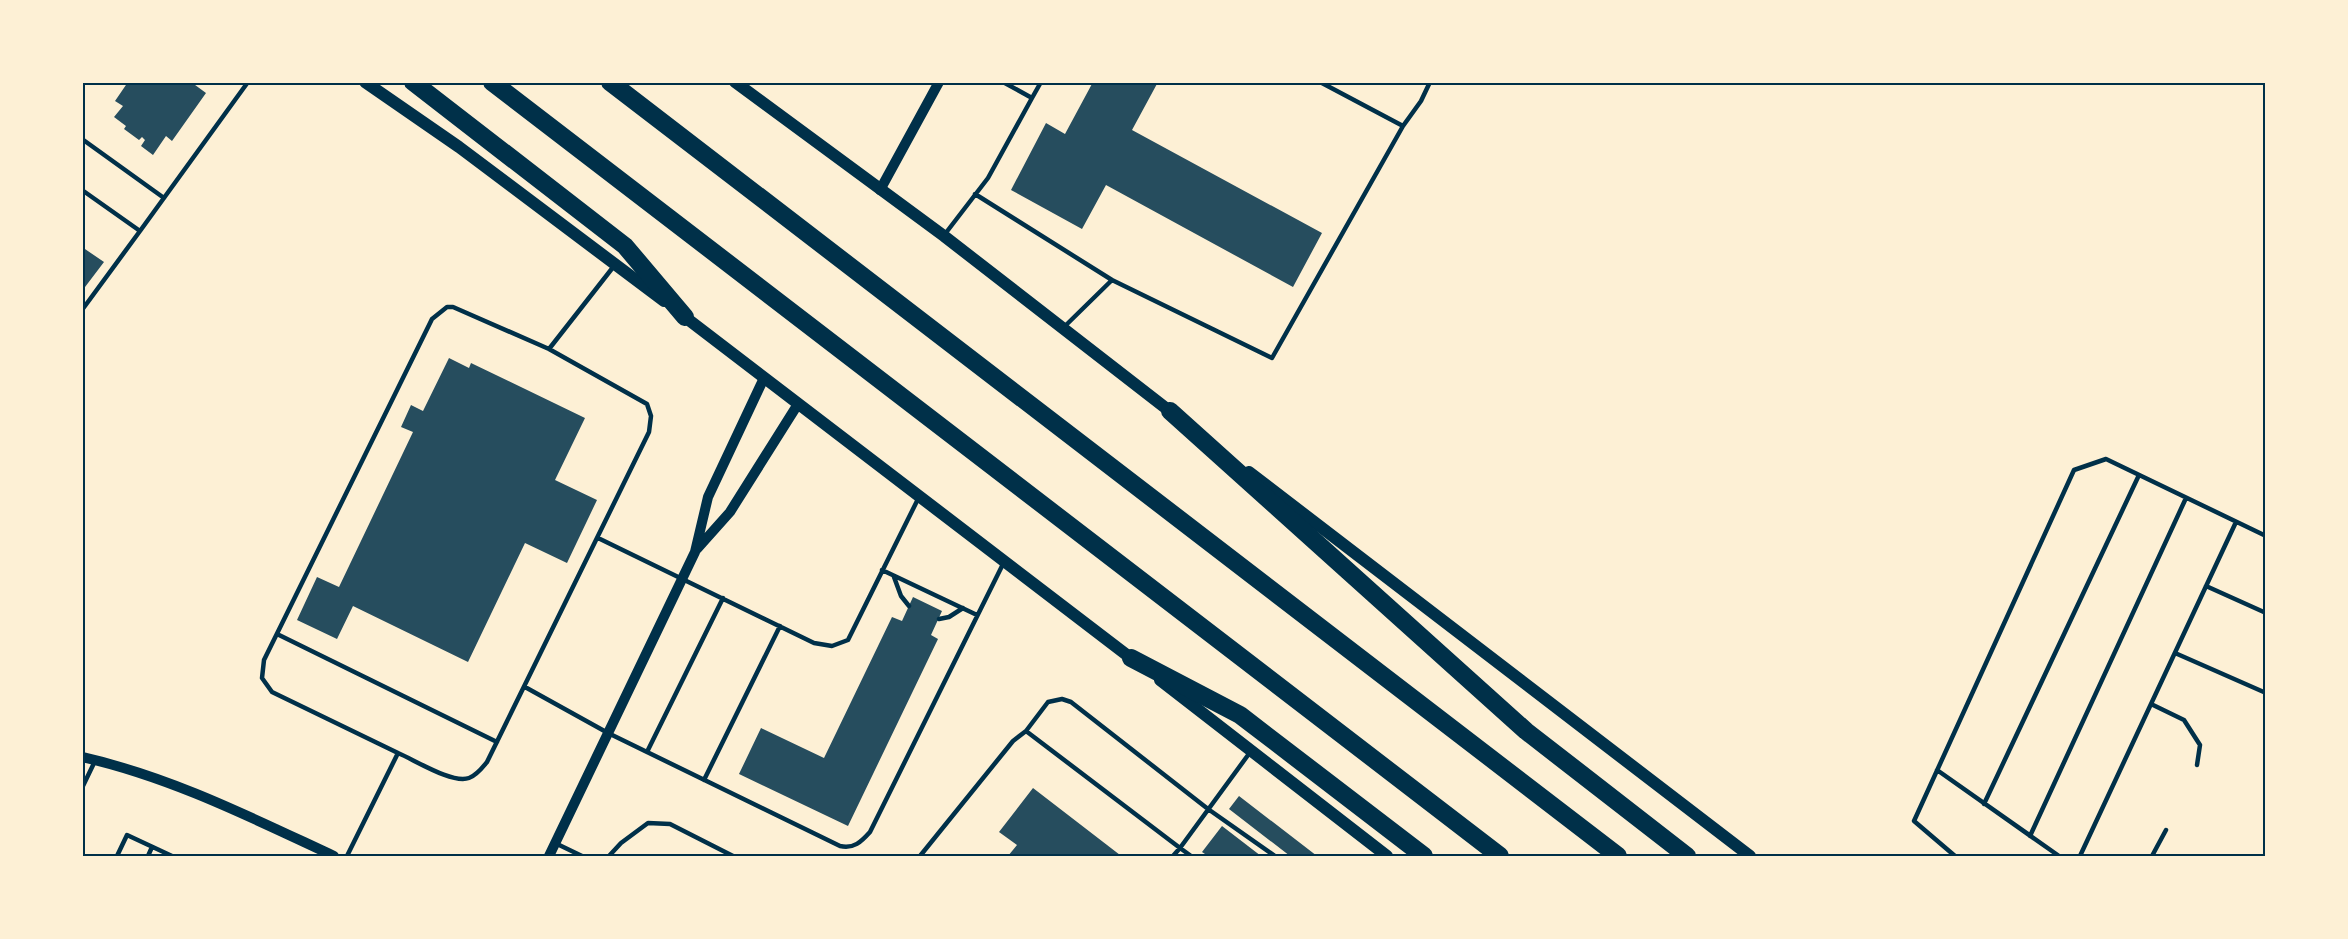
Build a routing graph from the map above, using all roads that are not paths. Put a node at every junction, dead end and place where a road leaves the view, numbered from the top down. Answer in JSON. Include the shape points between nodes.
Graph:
{"nodes":[{"id":1,"x":248,"y":82,"type":"edge"},
{"id":2,"x":365,"y":82,"type":"edge"},
{"id":3,"x":412,"y":82,"type":"edge"},
{"id":4,"x":492,"y":82,"type":"edge"},
{"id":5,"x":610,"y":82,"type":"edge"},
{"id":6,"x":735,"y":82,"type":"edge"},
{"id":7,"x":939,"y":82,"type":"edge"},
{"id":8,"x":1003,"y":82,"type":"edge"},
{"id":9,"x":1041,"y":82,"type":"edge"},
{"id":10,"x":1320,"y":82,"type":"edge"},
{"id":11,"x":1430,"y":82,"type":"edge"},
{"id":12,"x":1032,"y":98,"type":"junction"},
{"id":13,"x":1402,"y":126,"type":"junction"},
{"id":14,"x":82,"y":139,"type":"edge"},
{"id":15,"x":82,"y":190,"type":"edge"},
{"id":16,"x":880,"y":190,"type":"junction"},
{"id":17,"x":975,"y":195,"type":"junction"},
{"id":18,"x":164,"y":198,"type":"junction"},
{"id":19,"x":140,"y":231,"type":"junction"},
{"id":20,"x":944,"y":236,"type":"junction"},
{"id":21,"x":616,"y":264,"type":"junction"},
{"id":22,"x":1112,"y":280,"type":"junction"},
{"id":23,"x":82,"y":310,"type":"edge"},
{"id":24,"x":685,"y":317,"type":"junction"},
{"id":25,"x":1062,"y":329,"type":"junction"},
{"id":26,"x":549,"y":349,"type":"junction"},
{"id":27,"x":764,"y":378,"type":"junction"},
{"id":28,"x":798,"y":404,"type":"junction"},
{"id":29,"x":1170,"y":411,"type":"junction"},
{"id":30,"x":2139,"y":475,"type":"junction"},
{"id":31,"x":919,"y":497,"type":"junction"},
{"id":32,"x":2186,"y":498,"type":"junction"},
{"id":33,"x":2236,"y":522,"type":"junction"},
{"id":34,"x":2265,"y":536,"type":"edge"},
{"id":35,"x":598,"y":538,"type":"junction"},
{"id":36,"x":695,"y":552,"type":"junction"},
{"id":37,"x":1004,"y":562,"type":"junction"},
{"id":38,"x":882,"y":570,"type":"junction"},
{"id":39,"x":894,"y":576,"type":"junction"},
{"id":40,"x":683,"y":577,"type":"junction"},
{"id":41,"x":2206,"y":585,"type":"junction"},
{"id":42,"x":723,"y":597,"type":"junction"},
{"id":43,"x":909,"y":606,"type":"dead end"},
{"id":44,"x":963,"y":608,"type":"junction"},
{"id":45,"x":2265,"y":614,"type":"edge"},
{"id":46,"x":978,"y":615,"type":"junction"},
{"id":47,"x":939,"y":619,"type":"dead end"},
{"id":48,"x":780,"y":626,"type":"junction"},
{"id":49,"x":277,"y":634,"type":"junction"},
{"id":50,"x":2175,"y":653,"type":"junction"},
{"id":51,"x":1131,"y":658,"type":"junction"},
{"id":52,"x":525,"y":687,"type":"junction"},
{"id":53,"x":2265,"y":693,"type":"edge"},
{"id":54,"x":2151,"y":704,"type":"junction"},
{"id":55,"x":1026,"y":731,"type":"junction"},
{"id":56,"x":608,"y":733,"type":"junction"},
{"id":57,"x":497,"y":742,"type":"junction"},
{"id":58,"x":1251,"y":751,"type":"junction"},
{"id":59,"x":647,"y":752,"type":"junction"},
{"id":60,"x":398,"y":753,"type":"junction"},
{"id":61,"x":82,"y":757,"type":"edge"},
{"id":62,"x":96,"y":760,"type":"junction"},
{"id":63,"x":2197,"y":765,"type":"dead end"},
{"id":64,"x":1937,"y":770,"type":"junction"},
{"id":65,"x":704,"y":780,"type":"junction"},
{"id":66,"x":82,"y":788,"type":"edge"},
{"id":67,"x":1984,"y":804,"type":"junction"},
{"id":68,"x":1208,"y":809,"type":"junction"},
{"id":69,"x":2166,"y":830,"type":"dead end"},
{"id":70,"x":2030,"y":836,"type":"junction"},
{"id":71,"x":555,"y":843,"type":"junction"},
{"id":72,"x":152,"y":847,"type":"junction"},
{"id":73,"x":1180,"y":848,"type":"junction"},
{"id":74,"x":117,"y":856,"type":"edge"},
{"id":75,"x":148,"y":856,"type":"edge"},
{"id":76,"x":170,"y":856,"type":"edge"},
{"id":77,"x":334,"y":856,"type":"edge"},
{"id":78,"x":347,"y":856,"type":"edge"},
{"id":79,"x":549,"y":856,"type":"edge"},
{"id":80,"x":582,"y":856,"type":"edge"},
{"id":81,"x":609,"y":856,"type":"edge"},
{"id":82,"x":733,"y":856,"type":"edge"},
{"id":83,"x":920,"y":856,"type":"edge"},
{"id":84,"x":1173,"y":856,"type":"edge"},
{"id":85,"x":1191,"y":856,"type":"edge"},
{"id":86,"x":1275,"y":856,"type":"edge"},
{"id":87,"x":1387,"y":856,"type":"edge"},
{"id":88,"x":1424,"y":856,"type":"edge"},
{"id":89,"x":1500,"y":856,"type":"edge"},
{"id":90,"x":1618,"y":856,"type":"edge"},
{"id":91,"x":1687,"y":856,"type":"edge"},
{"id":92,"x":1750,"y":856,"type":"edge"},
{"id":93,"x":1955,"y":856,"type":"edge"},
{"id":94,"x":2059,"y":856,"type":"edge"},
{"id":95,"x":2080,"y":856,"type":"edge"},
{"id":96,"x":2152,"y":856,"type":"edge"}],
"edges":[{"from":1,"to":18,"type":"lane"},
{"from":2,"to":21,"type":"main road"},
{"from":3,"to":24,"type":"highway","via":[[625,246]]},
{"from":4,"to":89,"type":"highway"},
{"from":5,"to":90,"type":"highway"},
{"from":6,"to":16,"type":"main road"},
{"from":7,"to":16,"type":"street"},
{"from":8,"to":12,"type":"lane"},
{"from":9,"to":12,"type":"lane"},
{"from":10,"to":13,"type":"lane"},
{"from":11,"to":13,"type":"lane"},
{"from":12,"to":17,"type":"lane"},
{"from":13,"to":22,"type":"lane","via":[[1272,358]]},
{"from":14,"to":18,"type":"lane"},
{"from":15,"to":19,"type":"lane"},
{"from":16,"to":20,"type":"main road"},
{"from":17,"to":20,"type":"lane"},
{"from":17,"to":22,"type":"lane"},
{"from":18,"to":19,"type":"lane"},
{"from":19,"to":23,"type":"lane"},
{"from":20,"to":25,"type":"main road"},
{"from":21,"to":24,"type":"main road"},
{"from":21,"to":26,"type":"lane"},
{"from":22,"to":25,"type":"lane"},
{"from":24,"to":27,"type":"main road"},
{"from":25,"to":29,"type":"main road"},
{"from":26,"to":35,"type":"lane","via":[[634,394],[647,404],[651,416],[649,432]]},
{"from":26,"to":49,"type":"lane","via":[[453,307],[438,312]]},
{"from":27,"to":28,"type":"main road"},
{"from":27,"to":36,"type":"street","via":[[708,497]]},
{"from":28,"to":31,"type":"main road"},
{"from":28,"to":36,"type":"street","via":[[730,512]]},
{"from":29,"to":91,"type":"highway","via":[[1526,731]]},
{"from":29,"to":92,"type":"main road"},
{"from":30,"to":32,"type":"lane"},
{"from":30,"to":64,"type":"lane","via":[[2106,459],[2074,470]]},
{"from":30,"to":67,"type":"lane"},
{"from":31,"to":37,"type":"main road"},
{"from":31,"to":38,"type":"lane"},
{"from":32,"to":33,"type":"lane"},
{"from":32,"to":70,"type":"lane"},
{"from":33,"to":34,"type":"lane"},
{"from":33,"to":41,"type":"lane"},
{"from":35,"to":40,"type":"lane"},
{"from":35,"to":52,"type":"lane"},
{"from":36,"to":40,"type":"street"},
{"from":37,"to":46,"type":"lane"},
{"from":37,"to":51,"type":"main road"},
{"from":38,"to":39,"type":"lane"},
{"from":38,"to":48,"type":"lane","via":[[848,640],[832,646],[814,643]]},
{"from":39,"to":43,"type":"lane"},
{"from":39,"to":44,"type":"lane"},
{"from":40,"to":42,"type":"lane"},
{"from":40,"to":56,"type":"street"},
{"from":41,"to":45,"type":"lane"},
{"from":41,"to":50,"type":"lane"},
{"from":42,"to":48,"type":"lane"},
{"from":42,"to":59,"type":"lane"},
{"from":44,"to":46,"type":"lane"},
{"from":44,"to":47,"type":"lane"},
{"from":46,"to":65,"type":"lane","via":[[861,843],[848,848],[840,846]]},
{"from":48,"to":65,"type":"lane"},
{"from":49,"to":57,"type":"lane"},
{"from":49,"to":60,"type":"lane","via":[[262,669],[262,678],[272,692]]},
{"from":50,"to":53,"type":"lane"},
{"from":50,"to":54,"type":"lane"},
{"from":51,"to":58,"type":"main road"},
{"from":51,"to":88,"type":"highway","via":[[1240,715]]},
{"from":52,"to":56,"type":"lane"},
{"from":52,"to":57,"type":"lane"},
{"from":54,"to":63,"type":"lane","via":[[2184,720],[2200,745]]},
{"from":54,"to":95,"type":"lane"},
{"from":55,"to":68,"type":"lane","via":[[1048,702],[1071,702]]},
{"from":55,"to":73,"type":"lane"},
{"from":55,"to":83,"type":"lane","via":[[1013,741]]},
{"from":56,"to":59,"type":"lane"},
{"from":56,"to":71,"type":"street"},
{"from":57,"to":60,"type":"lane","via":[[478,773],[468,779],[452,778]]},
{"from":58,"to":68,"type":"lane"},
{"from":58,"to":87,"type":"main road"},
{"from":59,"to":65,"type":"lane"},
{"from":60,"to":78,"type":"lane"},
{"from":61,"to":62,"type":"street"},
{"from":62,"to":66,"type":"lane"},
{"from":62,"to":77,"type":"street","via":[[218,801]]},
{"from":64,"to":67,"type":"lane"},
{"from":64,"to":93,"type":"lane","via":[[1914,821]]},
{"from":67,"to":70,"type":"lane"},
{"from":68,"to":73,"type":"lane"},
{"from":68,"to":86,"type":"lane"},
{"from":69,"to":96,"type":"lane"},
{"from":70,"to":94,"type":"lane"},
{"from":71,"to":79,"type":"street"},
{"from":71,"to":80,"type":"lane"},
{"from":72,"to":74,"type":"lane","via":[[127,836]]},
{"from":72,"to":75,"type":"lane"},
{"from":72,"to":76,"type":"lane"},
{"from":73,"to":84,"type":"lane"},
{"from":73,"to":85,"type":"lane"},
{"from":81,"to":82,"type":"lane","via":[[648,823],[670,824]]}]}
